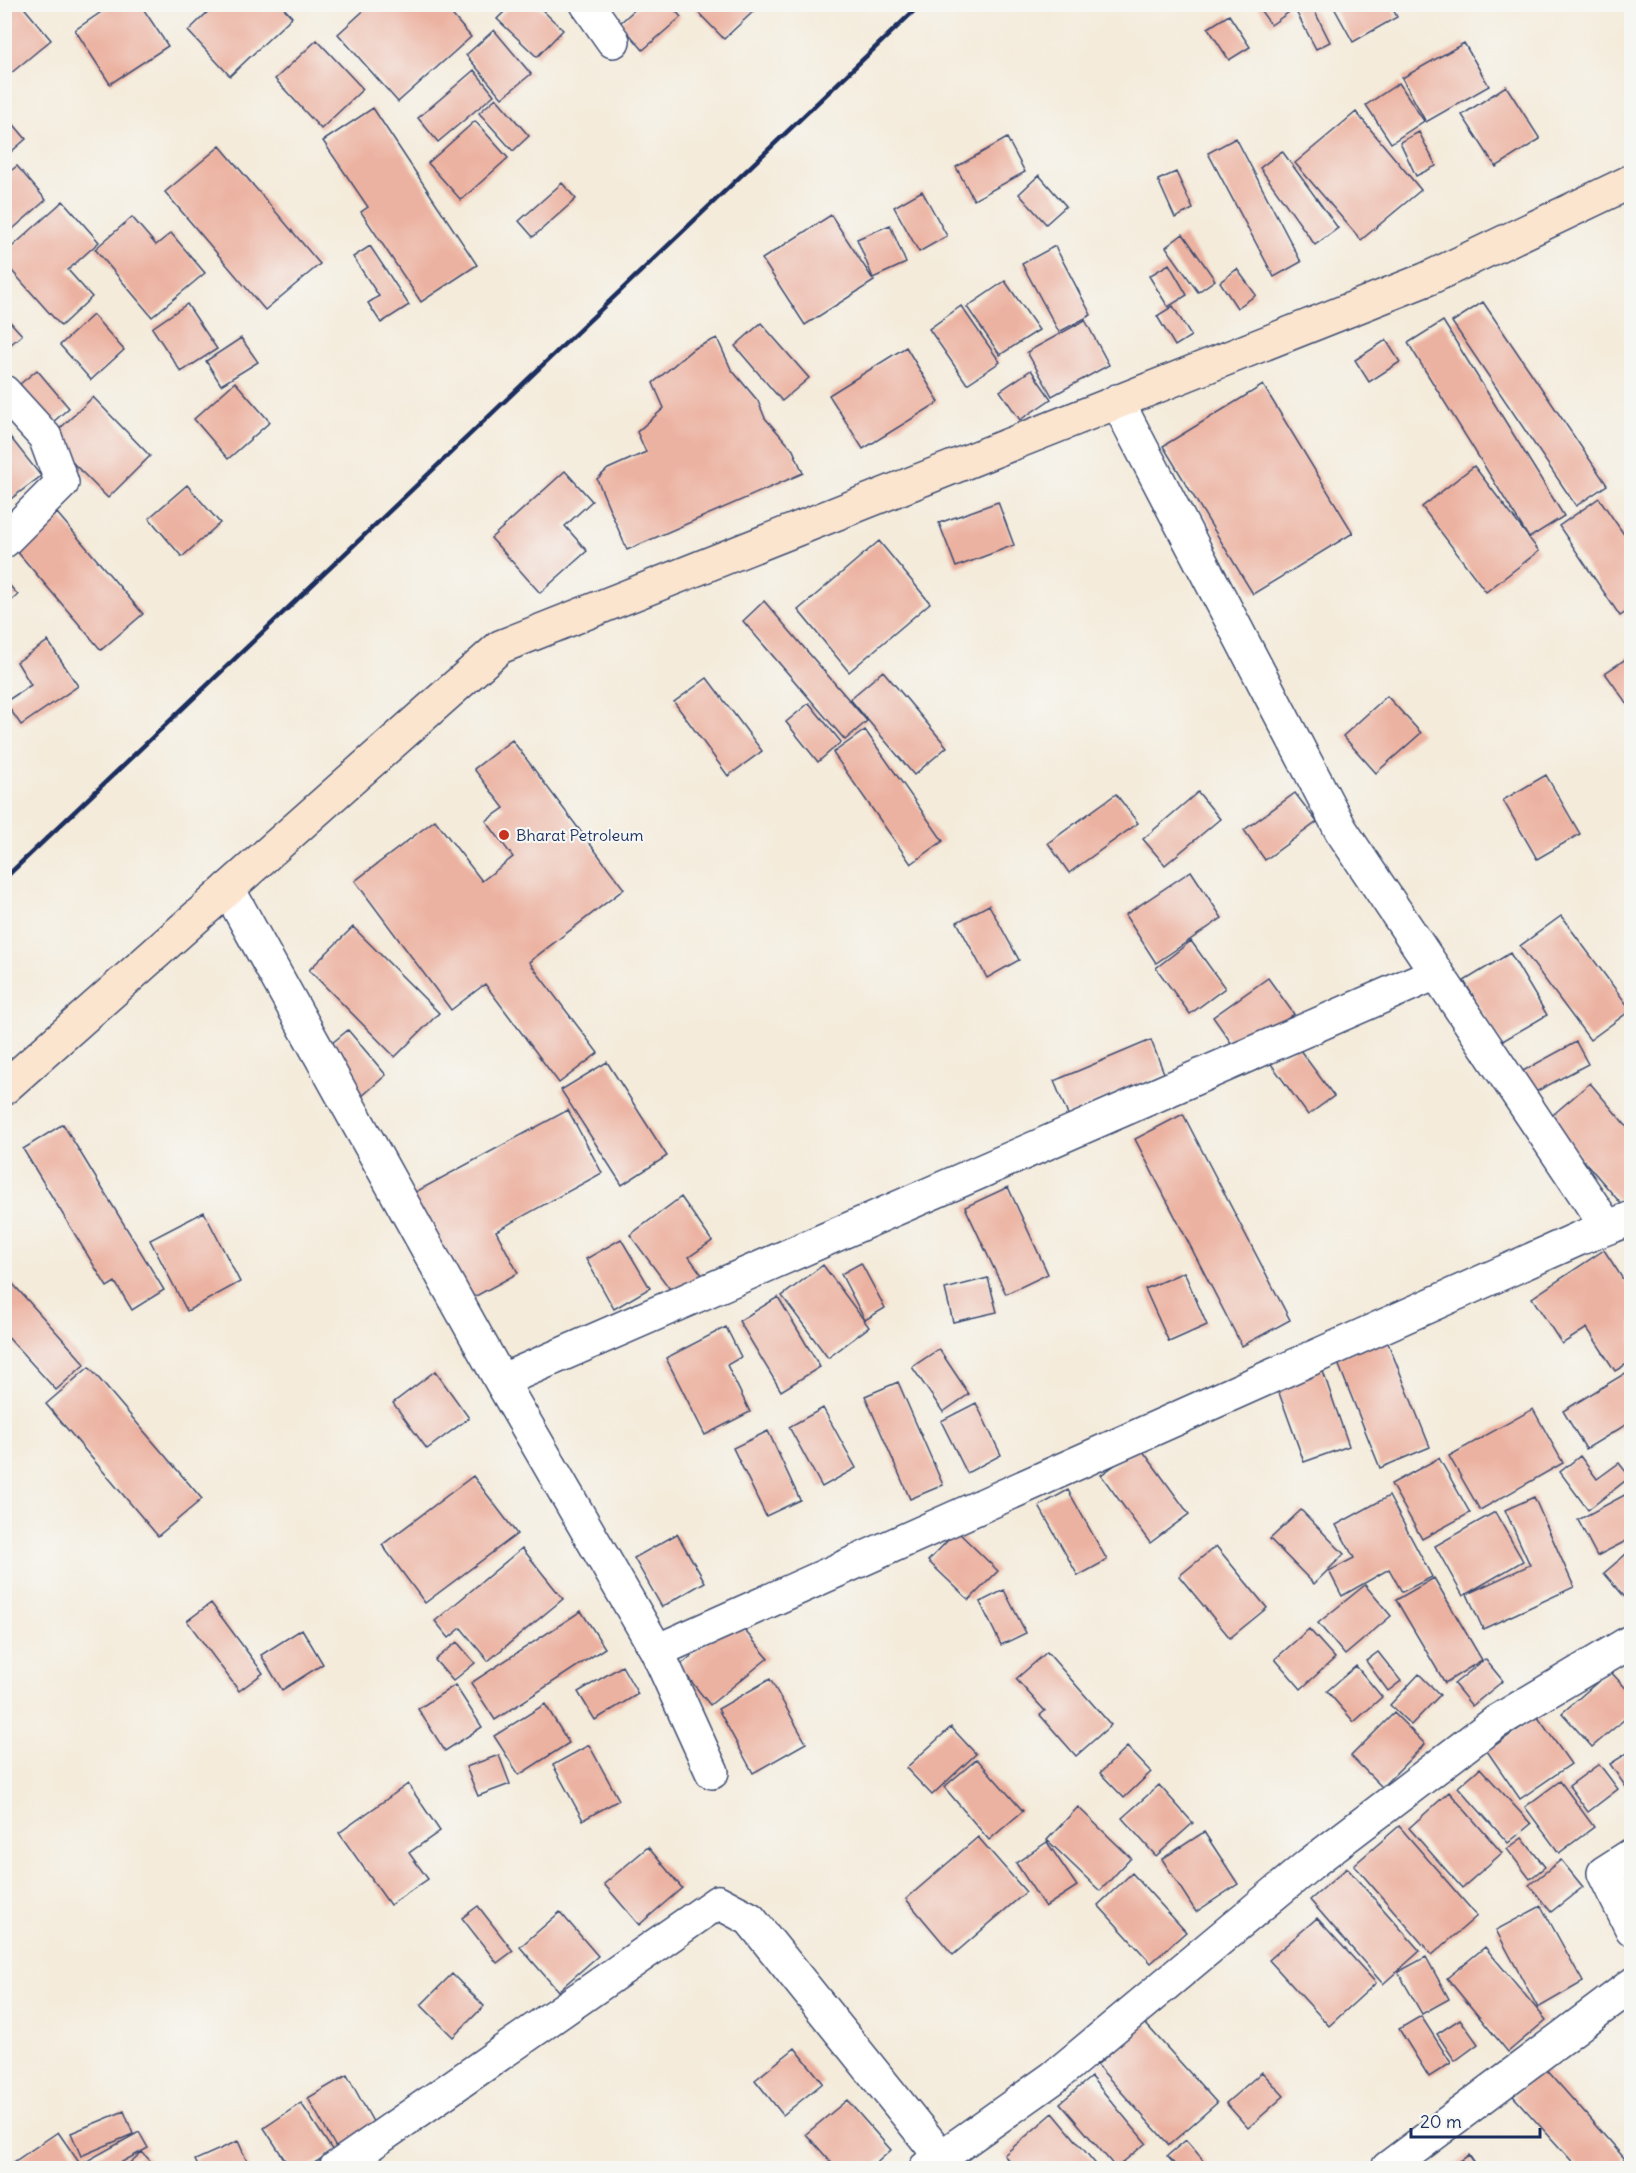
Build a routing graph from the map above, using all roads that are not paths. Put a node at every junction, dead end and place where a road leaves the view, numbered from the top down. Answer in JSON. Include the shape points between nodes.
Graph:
{"nodes":[{"id":1,"x":586,"y":4,"type":"edge"},
{"id":2,"x":613,"y":41,"type":"dead end"},
{"id":3,"x":1632,"y":181,"type":"edge"},
{"id":4,"x":4,"y":392,"type":"edge"},
{"id":5,"x":1117,"y":401,"type":"junction"},
{"id":6,"x":4,"y":542,"type":"edge"},
{"id":7,"x":228,"y":889,"type":"junction"},
{"id":8,"x":1437,"y":973,"type":"junction"},
{"id":9,"x":4,"y":1088,"type":"edge"},
{"id":10,"x":1619,"y":1223,"type":"edge"},
{"id":11,"x":501,"y":1381,"type":"junction"},
{"id":12,"x":1632,"y":1641,"type":"edge"},
{"id":13,"x":657,"y":1651,"type":"junction"},
{"id":14,"x":712,"y":1772,"type":"dead end"},
{"id":15,"x":1632,"y":1855,"type":"edge"},
{"id":16,"x":1632,"y":1929,"type":"edge"},
{"id":17,"x":1632,"y":1985,"type":"edge"},
{"id":18,"x":934,"y":2163,"type":"edge"},
{"id":19,"x":336,"y":2169,"type":"edge"},
{"id":20,"x":1388,"y":2169,"type":"edge"}],
"edges":[{"from":1,"to":2,"type":"street"},
{"from":3,"to":5,"type":"street","via":[[1427,279]]},
{"from":4,"to":6,"type":"street","via":[[45,437],[62,483]]},
{"from":5,"to":7,"type":"street","via":[[500,646]]},
{"from":5,"to":8,"type":"street","via":[[1341,830]]},
{"from":7,"to":9,"type":"street"},
{"from":7,"to":11,"type":"street"},
{"from":8,"to":10,"type":"street"},
{"from":8,"to":11,"type":"street"},
{"from":10,"to":13,"type":"street"},
{"from":11,"to":13,"type":"street"},
{"from":12,"to":18,"type":"street","via":[[1496,1722],[1310,1864],[1053,2078]]},
{"from":13,"to":14,"type":"street"},
{"from":15,"to":16,"type":"street","via":[[1604,1873]]},
{"from":17,"to":20,"type":"street"},
{"from":18,"to":19,"type":"street","via":[[750,1919],[718,1902]]}]}
